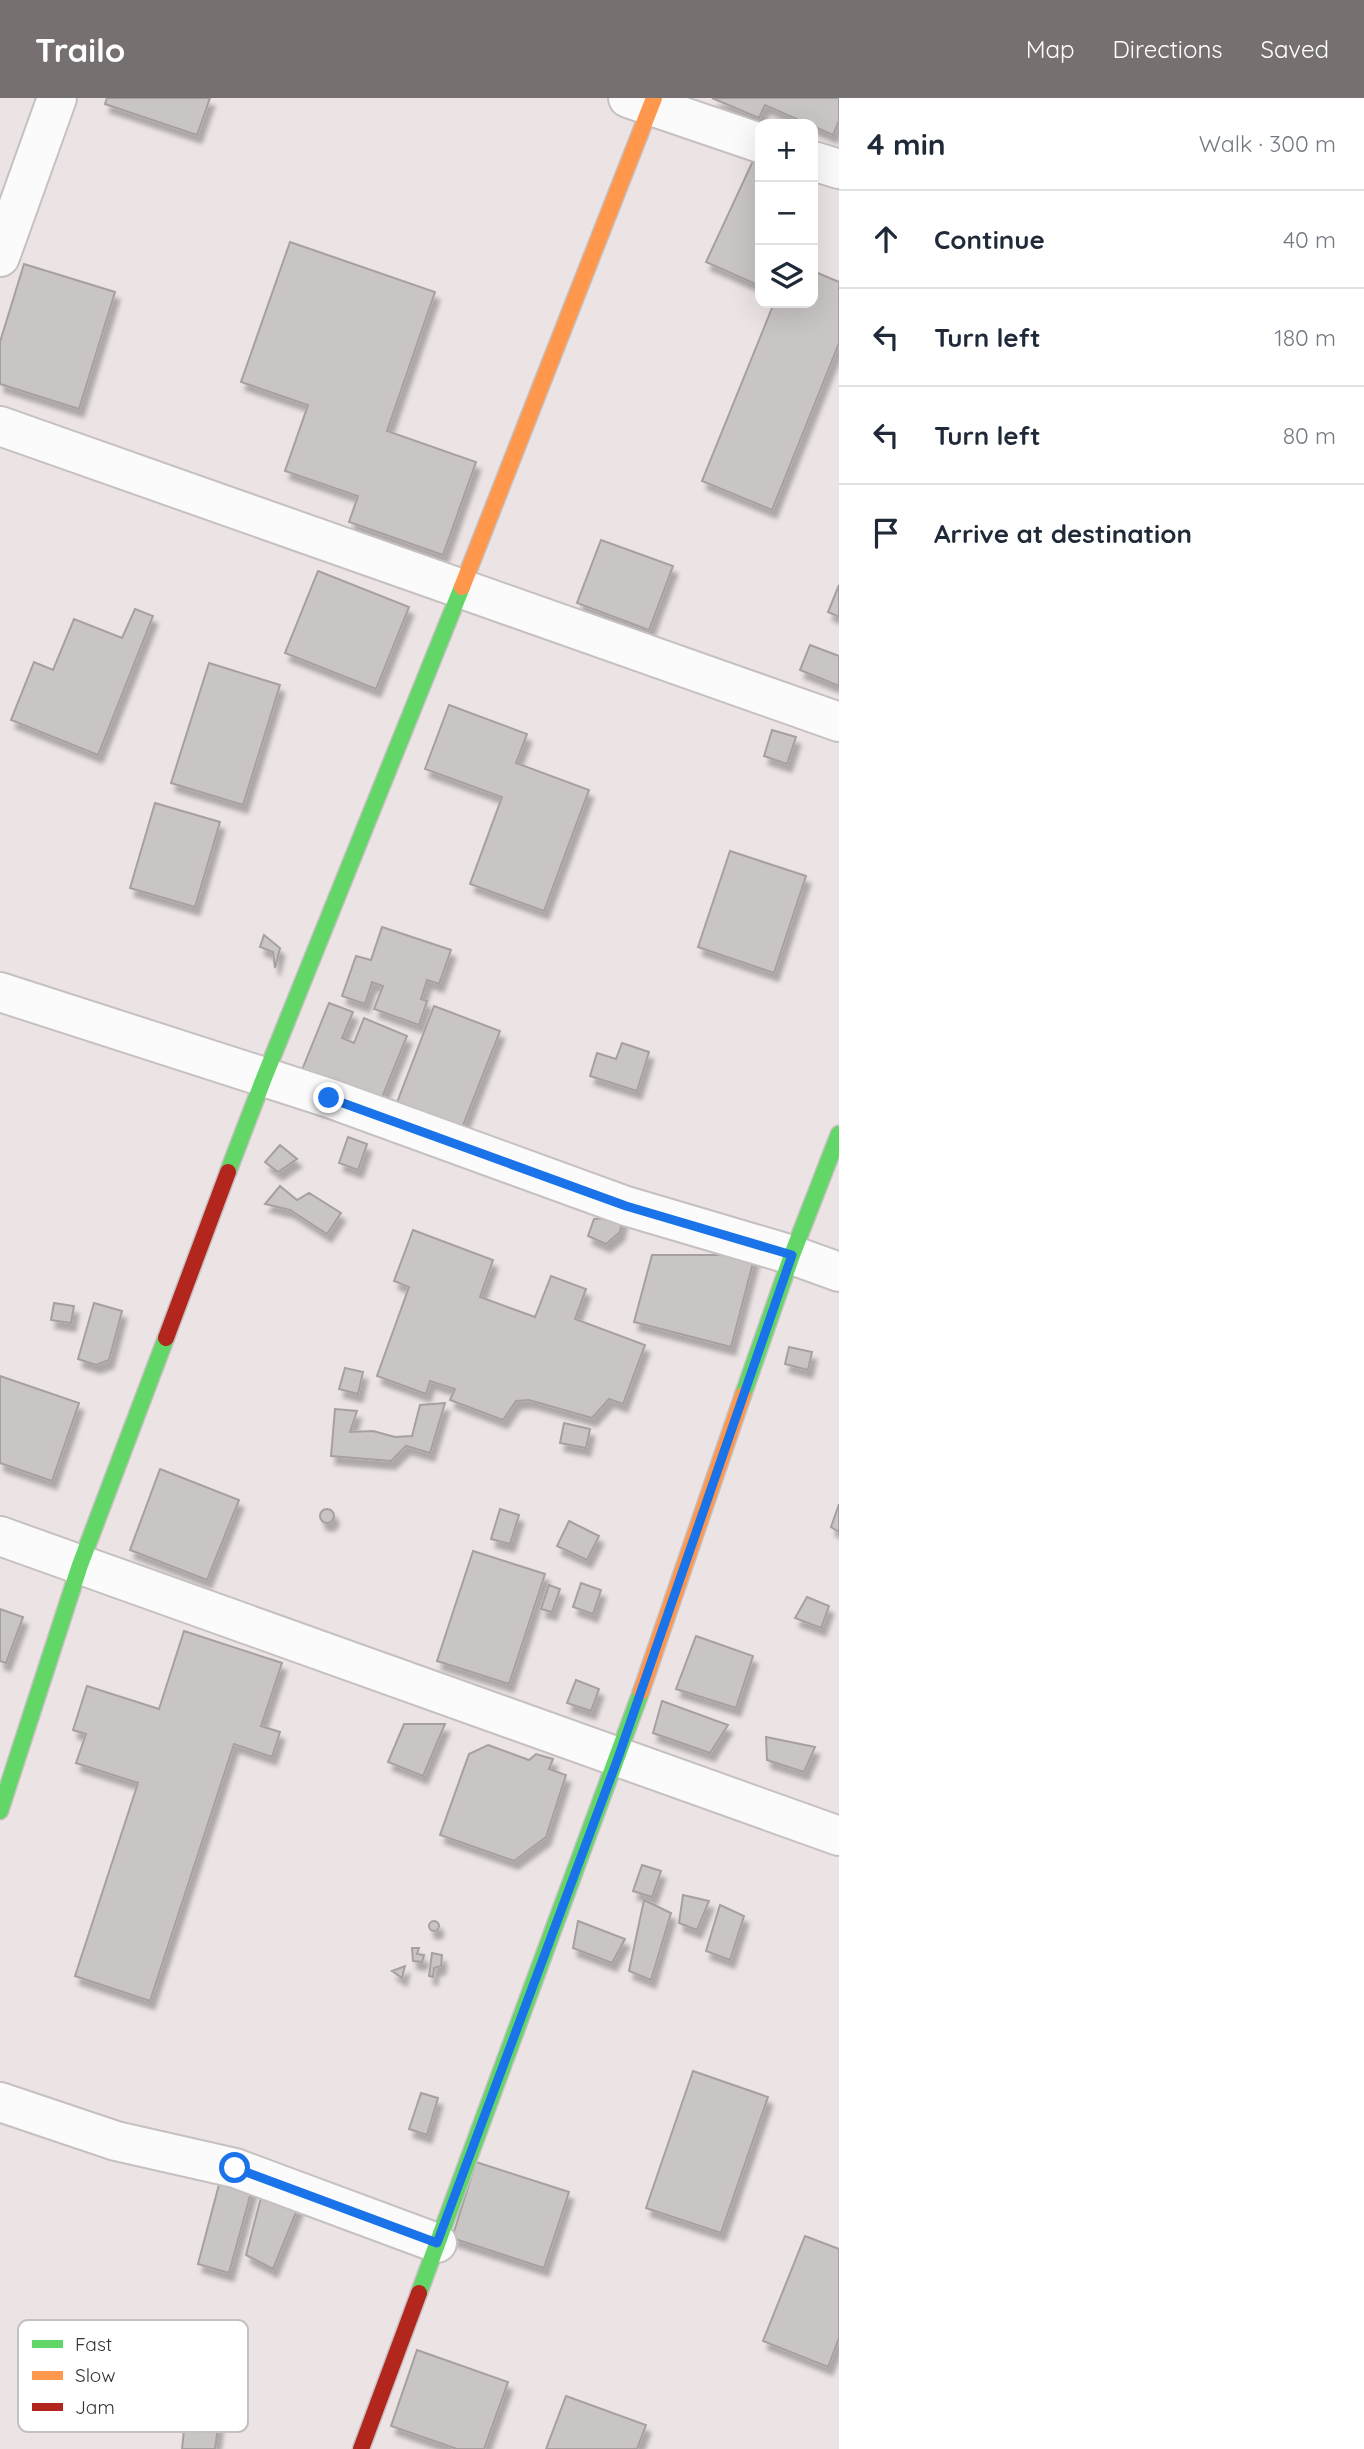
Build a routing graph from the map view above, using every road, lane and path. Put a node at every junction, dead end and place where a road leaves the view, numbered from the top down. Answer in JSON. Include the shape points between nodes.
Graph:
{"nodes":[{"id":1,"x":57,"y":98,"type":"edge"},
{"id":2,"x":644,"y":101,"type":"edge"},
{"id":3,"x":755,"y":141,"type":"edge"},
{"id":4,"x":818,"y":163,"type":"edge"},
{"id":5,"x":839,"y":170,"type":"edge"},
{"id":6,"x":0,"y":257,"type":"edge"},
{"id":7,"x":0,"y":426,"type":"edge"},
{"id":8,"x":461,"y":589,"type":"junction"},
{"id":9,"x":839,"y":722,"type":"edge"},
{"id":10,"x":0,"y":992,"type":"edge"},
{"id":11,"x":264,"y":1078,"type":"junction"},
{"id":12,"x":839,"y":1134,"type":"edge"},
{"id":13,"x":792,"y":1255,"type":"junction"},
{"id":14,"x":839,"y":1272,"type":"edge"},
{"id":15,"x":0,"y":1536,"type":"edge"},
{"id":16,"x":80,"y":1565,"type":"junction"},
{"id":17,"x":618,"y":1758,"type":"junction"},
{"id":18,"x":0,"y":1811,"type":"edge"},
{"id":19,"x":839,"y":1836,"type":"edge"},
{"id":20,"x":0,"y":2102,"type":"edge"},
{"id":21,"x":437,"y":2243,"type":"junction"},
{"id":22,"x":361,"y":2449,"type":"edge"}],
"edges":[{"from":1,"to":6,"type":"street"},
{"from":2,"to":3,"type":"street"},
{"from":2,"to":8,"type":"street"},
{"from":4,"to":5,"type":"street"},
{"from":7,"to":8,"type":"street"},
{"from":8,"to":9,"type":"street"},
{"from":8,"to":11,"type":"street"},
{"from":10,"to":11,"type":"street"},
{"from":11,"to":13,"type":"street","via":[[626,1206]]},
{"from":11,"to":16,"type":"street"},
{"from":12,"to":13,"type":"street"},
{"from":13,"to":14,"type":"street"},
{"from":13,"to":17,"type":"street"},
{"from":15,"to":16,"type":"street"},
{"from":16,"to":17,"type":"street"},
{"from":16,"to":18,"type":"street"},
{"from":17,"to":19,"type":"street"},
{"from":17,"to":21,"type":"street"},
{"from":20,"to":21,"type":"street","via":[[116,2141],[235,2168]]},
{"from":21,"to":22,"type":"street"}]}
